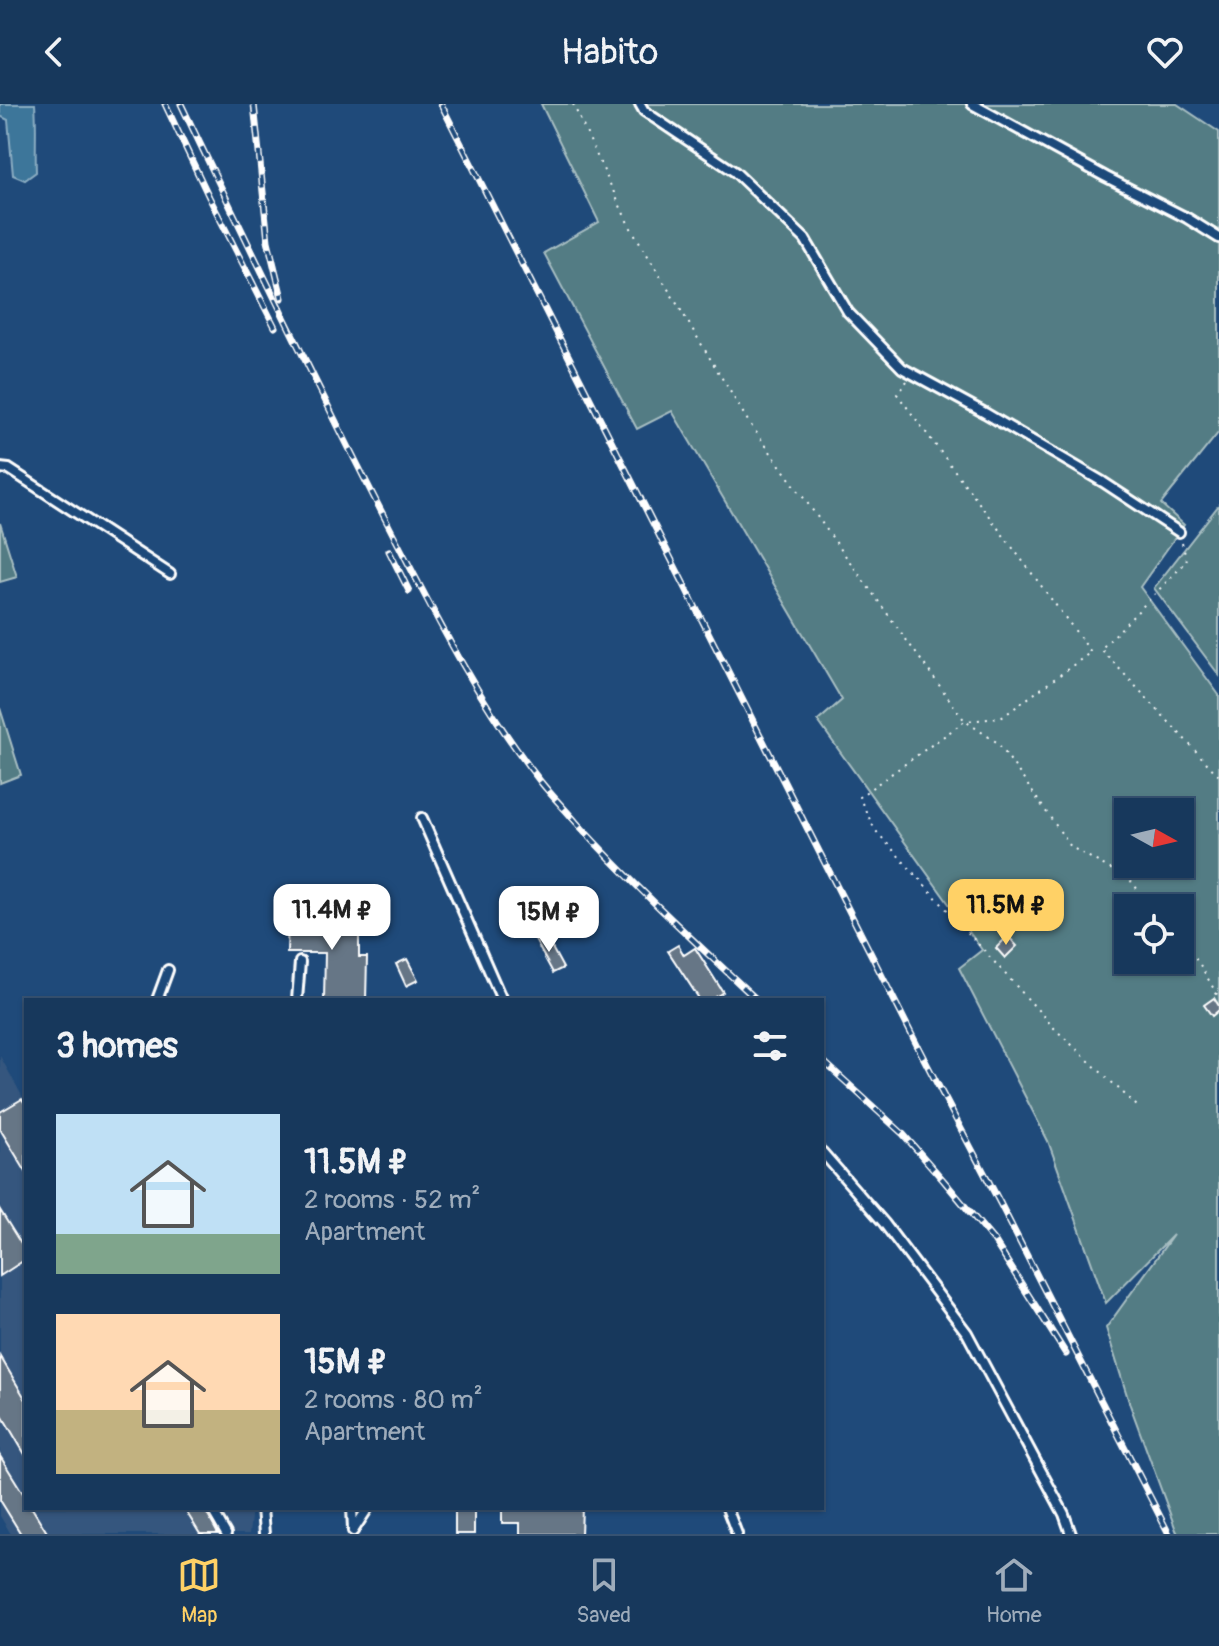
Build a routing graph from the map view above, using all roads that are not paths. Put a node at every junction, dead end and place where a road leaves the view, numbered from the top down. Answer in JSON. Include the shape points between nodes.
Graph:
{"nodes":[{"id":1,"x":640,"y":104,"type":"edge"},
{"id":2,"x":972,"y":104,"type":"edge"},
{"id":3,"x":1219,"y":238,"type":"edge"},
{"id":4,"x":0,"y":468,"type":"edge"},
{"id":5,"x":1179,"y":532,"type":"road end"},
{"id":6,"x":170,"y":574,"type":"dead end"},
{"id":7,"x":422,"y":818,"type":"dead end"},
{"id":8,"x":300,"y":962,"type":"dead end"},
{"id":9,"x":168,"y":970,"type":"dead end"},
{"id":10,"x":158,"y":998,"type":"edge"},
{"id":11,"x":297,"y":998,"type":"edge"},
{"id":12,"x":501,"y":998,"type":"edge"},
{"id":13,"x":824,"y":1154,"type":"edge"},
{"id":14,"x":212,"y":1510,"type":"edge"},
{"id":15,"x":262,"y":1510,"type":"edge"},
{"id":16,"x":352,"y":1510,"type":"edge"},
{"id":17,"x":367,"y":1510,"type":"edge"},
{"id":18,"x":728,"y":1510,"type":"edge"},
{"id":19,"x":353,"y":1532,"type":"edge"},
{"id":20,"x":226,"y":1534,"type":"edge"},
{"id":21,"x":264,"y":1534,"type":"edge"},
{"id":22,"x":737,"y":1534,"type":"edge"},
{"id":23,"x":1071,"y":1534,"type":"edge"}],
"edges":[{"from":1,"to":5,"type":"lane","via":[[735,172],[805,239],[848,312],[902,368],[1090,474]]},
{"from":2,"to":3,"type":"lane"},
{"from":4,"to":6,"type":"lane"},
{"from":7,"to":12,"type":"lane"},
{"from":8,"to":11,"type":"lane"},
{"from":9,"to":10,"type":"lane"},
{"from":13,"to":23,"type":"lane","via":[[967,1333]]},
{"from":14,"to":20,"type":"lane"},
{"from":15,"to":21,"type":"lane"},
{"from":16,"to":19,"type":"lane"},
{"from":17,"to":19,"type":"lane"},
{"from":18,"to":22,"type":"lane"}]}
